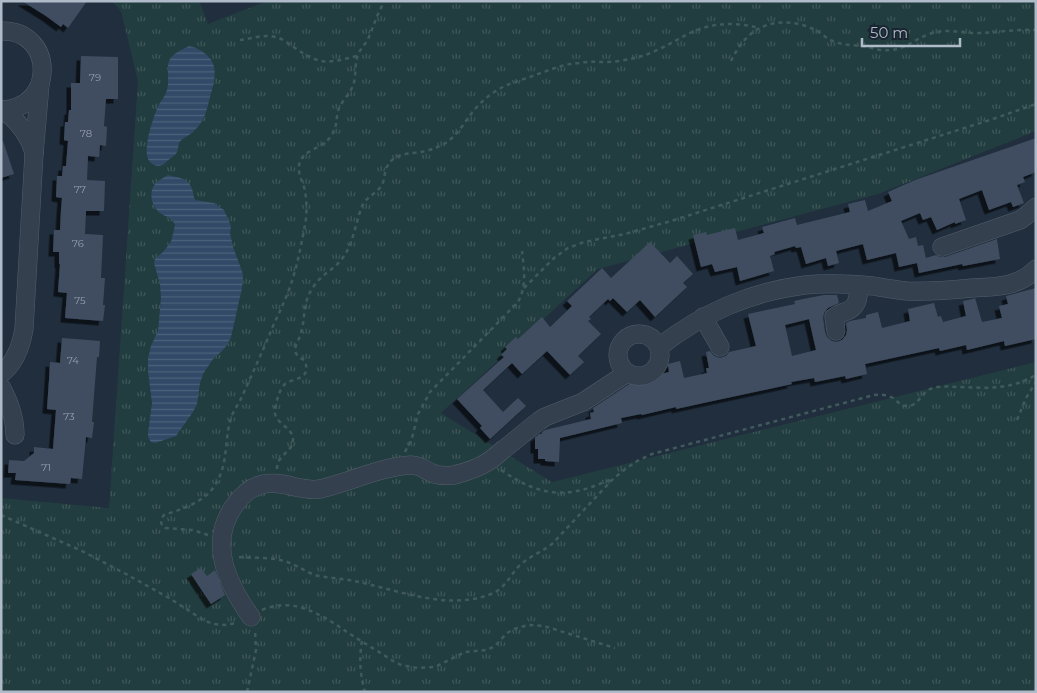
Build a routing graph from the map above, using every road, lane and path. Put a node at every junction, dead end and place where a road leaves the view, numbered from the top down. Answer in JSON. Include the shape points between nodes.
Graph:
{"nodes":[{"id":1,"x":385,"y":1,"type":"edge"},
{"id":2,"x":760,"y":28,"type":"junction"},
{"id":3,"x":1036,"y":30,"type":"edge"},
{"id":4,"x":1,"y":31,"type":"edge"},
{"id":5,"x":240,"y":40,"type":"dead end"},
{"id":6,"x":358,"y":56,"type":"junction"},
{"id":7,"x":731,"y":61,"type":"dead end"},
{"id":8,"x":40,"y":85,"type":"junction"},
{"id":9,"x":1036,"y":104,"type":"edge"},
{"id":10,"x":2,"y":110,"type":"edge"},
{"id":11,"x":34,"y":154,"type":"junction"},
{"id":12,"x":1033,"y":214,"type":"edge"},
{"id":13,"x":942,"y":246,"type":"dead end"},
{"id":14,"x":522,"y":251,"type":"dead end"},
{"id":15,"x":1036,"y":269,"type":"edge"},
{"id":16,"x":859,"y":286,"type":"junction"},
{"id":17,"x":524,"y":288,"type":"junction"},
{"id":18,"x":703,"y":317,"type":"junction"},
{"id":19,"x":836,"y":331,"type":"dead end"},
{"id":20,"x":659,"y":347,"type":"junction"},
{"id":21,"x":720,"y":347,"type":"dead end"},
{"id":22,"x":627,"y":373,"type":"junction"},
{"id":23,"x":1,"y":374,"type":"edge"},
{"id":24,"x":1036,"y":375,"type":"edge"},
{"id":25,"x":1036,"y":382,"type":"edge"},
{"id":26,"x":1,"y":387,"type":"edge"},
{"id":27,"x":1017,"y":420,"type":"dead end"},
{"id":28,"x":15,"y":435,"type":"dead end"},
{"id":29,"x":489,"y":462,"type":"junction"},
{"id":30,"x":392,"y":468,"type":"junction"},
{"id":31,"x":612,"y":480,"type":"junction"},
{"id":32,"x":271,"y":483,"type":"junction"},
{"id":33,"x":1,"y":515,"type":"edge"},
{"id":34,"x":222,"y":548,"type":"junction"},
{"id":35,"x":251,"y":617,"type":"junction"},
{"id":36,"x":362,"y":641,"type":"junction"},
{"id":37,"x":615,"y":648,"type":"dead end"},
{"id":38,"x":247,"y":692,"type":"edge"},
{"id":39,"x":365,"y":692,"type":"edge"}],
"edges":[{"from":1,"to":6,"type":"path"},
{"from":2,"to":3,"type":"path","via":[[769,24],[794,23],[842,44],[881,50],[902,48],[927,35],[944,31]]},
{"from":2,"to":7,"type":"path","via":[[740,45]]},
{"from":2,"to":32,"type":"path","via":[[736,24],[712,26],[637,58],[565,65],[514,82],[484,100],[447,142],[428,151],[400,155],[388,164],[381,187],[363,206],[346,254],[319,279],[307,296],[302,330],[295,349],[305,361],[305,373],[282,388],[275,413],[292,435],[292,446],[278,463]]},
{"from":4,"to":8,"type":"street","via":[[17,33],[34,45],[43,64]]},
{"from":5,"to":6,"type":"path","via":[[273,36],[322,62]]},
{"from":6,"to":34,"type":"path","via":[[354,83],[338,110],[331,136],[322,146],[304,155],[299,164],[306,212],[296,269],[284,303],[232,416],[222,471],[208,494],[189,506],[164,515],[160,522],[165,528],[204,533]]},
{"from":8,"to":10,"type":"street","via":[[29,101]]},
{"from":8,"to":11,"type":"street"},
{"from":9,"to":17,"type":"path","via":[[671,221],[576,245],[554,258]]},
{"from":10,"to":11,"type":"street","via":[[23,129]]},
{"from":11,"to":23,"type":"street","via":[[24,329],[13,362]]},
{"from":12,"to":13,"type":"street"},
{"from":14,"to":17,"type":"path"},
{"from":15,"to":16,"type":"street","via":[[1025,278],[996,287],[918,292]]},
{"from":16,"to":18,"type":"street","via":[[828,284],[785,288],[743,300]]},
{"from":16,"to":19,"type":"street","via":[[855,306],[834,317]]},
{"from":17,"to":30,"type":"path","via":[[514,308],[430,392],[418,414],[407,449]]},
{"from":18,"to":20,"type":"street"},
{"from":18,"to":21,"type":"street"},
{"from":20,"to":22,"type":"street","via":[[660,361],[653,372],[640,377]]},
{"from":20,"to":22,"type":"street","via":[[650,336],[643,334],[623,340],[619,346],[618,361]]},
{"from":22,"to":29,"type":"street","via":[[583,402],[545,417]]},
{"from":24,"to":31,"type":"path","via":[[999,388],[936,387],[925,392],[915,404],[907,406],[886,395],[874,395],[652,454]]},
{"from":25,"to":27,"type":"path"},
{"from":26,"to":28,"type":"street","via":[[12,410]]},
{"from":29,"to":30,"type":"street","via":[[448,476],[436,475],[414,465]]},
{"from":29,"to":31,"type":"path","via":[[517,481],[552,492],[577,491]]},
{"from":30,"to":32,"type":"street","via":[[319,489]]},
{"from":31,"to":34,"type":"path","via":[[552,544],[519,566],[501,588],[478,598],[432,599],[318,576],[284,561]]},
{"from":32,"to":34,"type":"street","via":[[256,486],[242,496],[228,516],[222,532]]},
{"from":33,"to":35,"type":"path","via":[[117,569],[205,621],[224,625]]},
{"from":34,"to":35,"type":"street","via":[[232,586]]},
{"from":35,"to":36,"type":"path","via":[[264,609],[292,605],[321,615]]},
{"from":35,"to":38,"type":"path","via":[[256,650]]},
{"from":36,"to":37,"type":"path","via":[[401,665],[418,668],[435,667],[465,652],[486,650],[495,646],[507,633],[528,625],[544,626]]},
{"from":36,"to":39,"type":"path","via":[[360,664]]}]}
